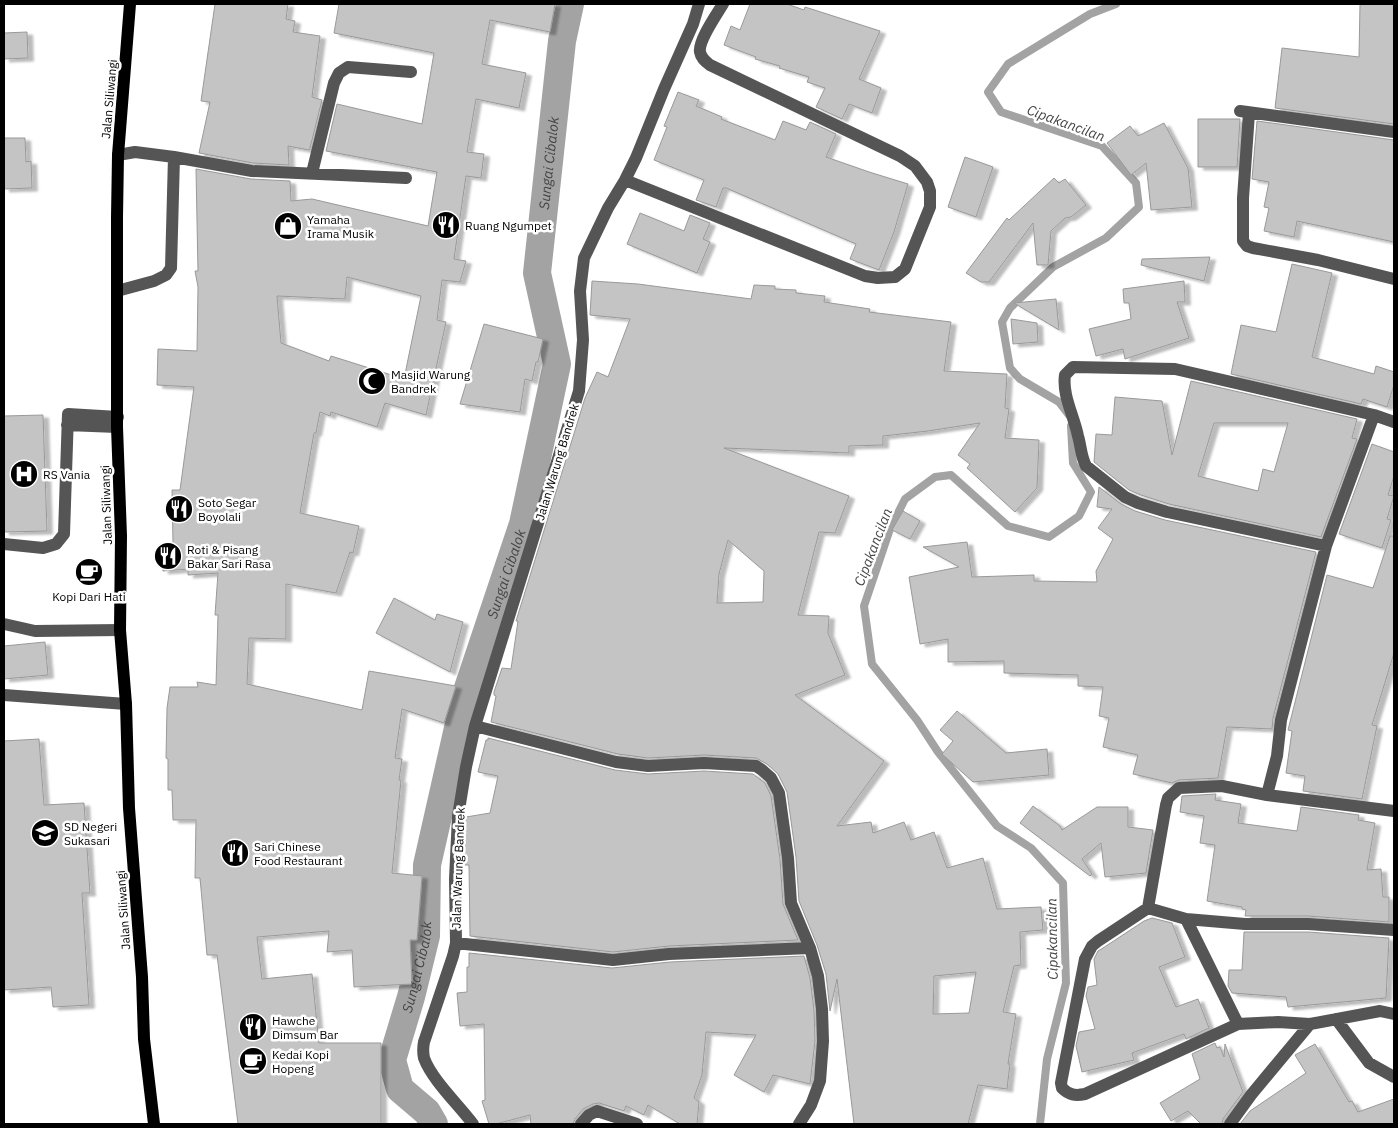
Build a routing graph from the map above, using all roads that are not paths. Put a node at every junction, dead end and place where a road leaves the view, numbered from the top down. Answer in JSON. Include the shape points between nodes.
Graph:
{"nodes":[{"id":1,"x":130,"y":4,"type":"edge"},
{"id":2,"x":699,"y":4,"type":"edge"},
{"id":3,"x":723,"y":4,"type":"edge"},
{"id":4,"x":411,"y":72,"type":"dead end"},
{"id":5,"x":1394,"y":132,"type":"edge"},
{"id":6,"x":118,"y":155,"type":"junction"},
{"id":7,"x":174,"y":158,"type":"junction"},
{"id":8,"x":312,"y":173,"type":"junction"},
{"id":9,"x":406,"y":178,"type":"dead end"},
{"id":10,"x":625,"y":180,"type":"junction"},
{"id":11,"x":1394,"y":279,"type":"edge"},
{"id":12,"x":117,"y":291,"type":"junction"},
{"id":13,"x":1374,"y":416,"type":"junction"},
{"id":14,"x":118,"y":422,"type":"junction"},
{"id":15,"x":1394,"y":422,"type":"edge"},
{"id":16,"x":4,"y":544,"type":"edge"},
{"id":17,"x":1326,"y":546,"type":"junction"},
{"id":18,"x":4,"y":624,"type":"edge"},
{"id":19,"x":120,"y":630,"type":"junction"},
{"id":20,"x":4,"y":695,"type":"edge"},
{"id":21,"x":126,"y":704,"type":"junction"},
{"id":22,"x":475,"y":726,"type":"junction"},
{"id":23,"x":1267,"y":795,"type":"junction"},
{"id":24,"x":1394,"y":811,"type":"edge"},
{"id":25,"x":1148,"y":908,"type":"junction"},
{"id":26,"x":1186,"y":919,"type":"junction"},
{"id":27,"x":1394,"y":930,"type":"edge"},
{"id":28,"x":456,"y":943,"type":"junction"},
{"id":29,"x":810,"y":948,"type":"junction"},
{"id":30,"x":1394,"y":1014,"type":"edge"},
{"id":31,"x":1336,"y":1019,"type":"junction"},
{"id":32,"x":1238,"y":1024,"type":"junction"},
{"id":33,"x":1310,"y":1024,"type":"junction"},
{"id":34,"x":1394,"y":1077,"type":"edge"},
{"id":35,"x":154,"y":1124,"type":"edge"},
{"id":36,"x":473,"y":1124,"type":"edge"},
{"id":37,"x":581,"y":1124,"type":"edge"},
{"id":38,"x":637,"y":1124,"type":"edge"},
{"id":39,"x":799,"y":1124,"type":"edge"},
{"id":40,"x":1230,"y":1124,"type":"edge"}],
"edges":[{"from":1,"to":6,"type":"main road","name":"Jalan Siliwangi"},
{"from":2,"to":10,"type":"street","name":"Jalan Warung Bandrek"},
{"from":3,"to":10,"type":"street","via":[[701,43],[700,54],[704,60],[910,162],[928,182],[930,207],[905,269],[895,277],[865,276]]},
{"from":4,"to":8,"type":"street","via":[[348,67],[339,72]]},
{"from":5,"to":11,"type":"street","via":[[1245,112],[1243,198],[1243,241],[1247,246]]},
{"from":6,"to":7,"type":"street","via":[[134,152]]},
{"from":6,"to":12,"type":"main road","name":"Jalan Siliwangi"},
{"from":7,"to":8,"type":"street","via":[[252,171]]},
{"from":7,"to":12,"type":"street","via":[[171,268],[166,275],[154,281]]},
{"from":8,"to":9,"type":"street"},
{"from":10,"to":22,"type":"street","name":"Jalan Warung Bandrek","via":[[584,258],[580,291],[583,340],[579,391]]},
{"from":12,"to":14,"type":"main road","name":"Jalan Siliwangi"},
{"from":13,"to":15,"type":"street"},
{"from":13,"to":17,"type":"street"},
{"from":13,"to":17,"type":"street","via":[[1175,369],[1073,367],[1065,375],[1083,460],[1086,466],[1125,497],[1167,512]]},
{"from":14,"to":16,"type":"street","via":[[67,425],[64,534],[56,544],[43,548]]},
{"from":14,"to":19,"type":"main road","name":"Jalan Siliwangi"},
{"from":17,"to":23,"type":"street","via":[[1281,720]]},
{"from":18,"to":19,"type":"street","via":[[35,631]]},
{"from":19,"to":21,"type":"main road","name":"Jalan Siliwangi"},
{"from":20,"to":21,"type":"street"},
{"from":21,"to":35,"type":"main road","name":"Jalan Siliwangi","via":[[129,808],[144,1039]]},
{"from":22,"to":28,"type":"street","name":"Jalan Warung Bandrek","via":[[458,816]]},
{"from":22,"to":29,"type":"street","via":[[616,762],[648,766],[704,762],[756,766],[772,778],[778,794],[791,904]]},
{"from":23,"to":24,"type":"street"},
{"from":23,"to":25,"type":"street","via":[[1222,786],[1184,787],[1173,792],[1166,805]]},
{"from":25,"to":26,"type":"street"},
{"from":25,"to":32,"type":"street","via":[[1098,940],[1085,959],[1062,1088],[1076,1096],[1085,1094]]},
{"from":26,"to":27,"type":"street"},
{"from":26,"to":32,"type":"street"},
{"from":28,"to":29,"type":"street","via":[[613,960],[669,954]]},
{"from":28,"to":36,"type":"street","name":"Jalan Warung Bandrek","via":[[424,1042],[424,1057]]},
{"from":29,"to":39,"type":"street","via":[[819,984],[823,1041],[820,1081]]},
{"from":30,"to":31,"type":"street","via":[[1380,1011]]},
{"from":31,"to":33,"type":"street"},
{"from":31,"to":34,"type":"street","via":[[1369,1063]]},
{"from":32,"to":33,"type":"street"},
{"from":33,"to":40,"type":"street"},
{"from":37,"to":38,"type":"street","via":[[597,1111]]}]}
